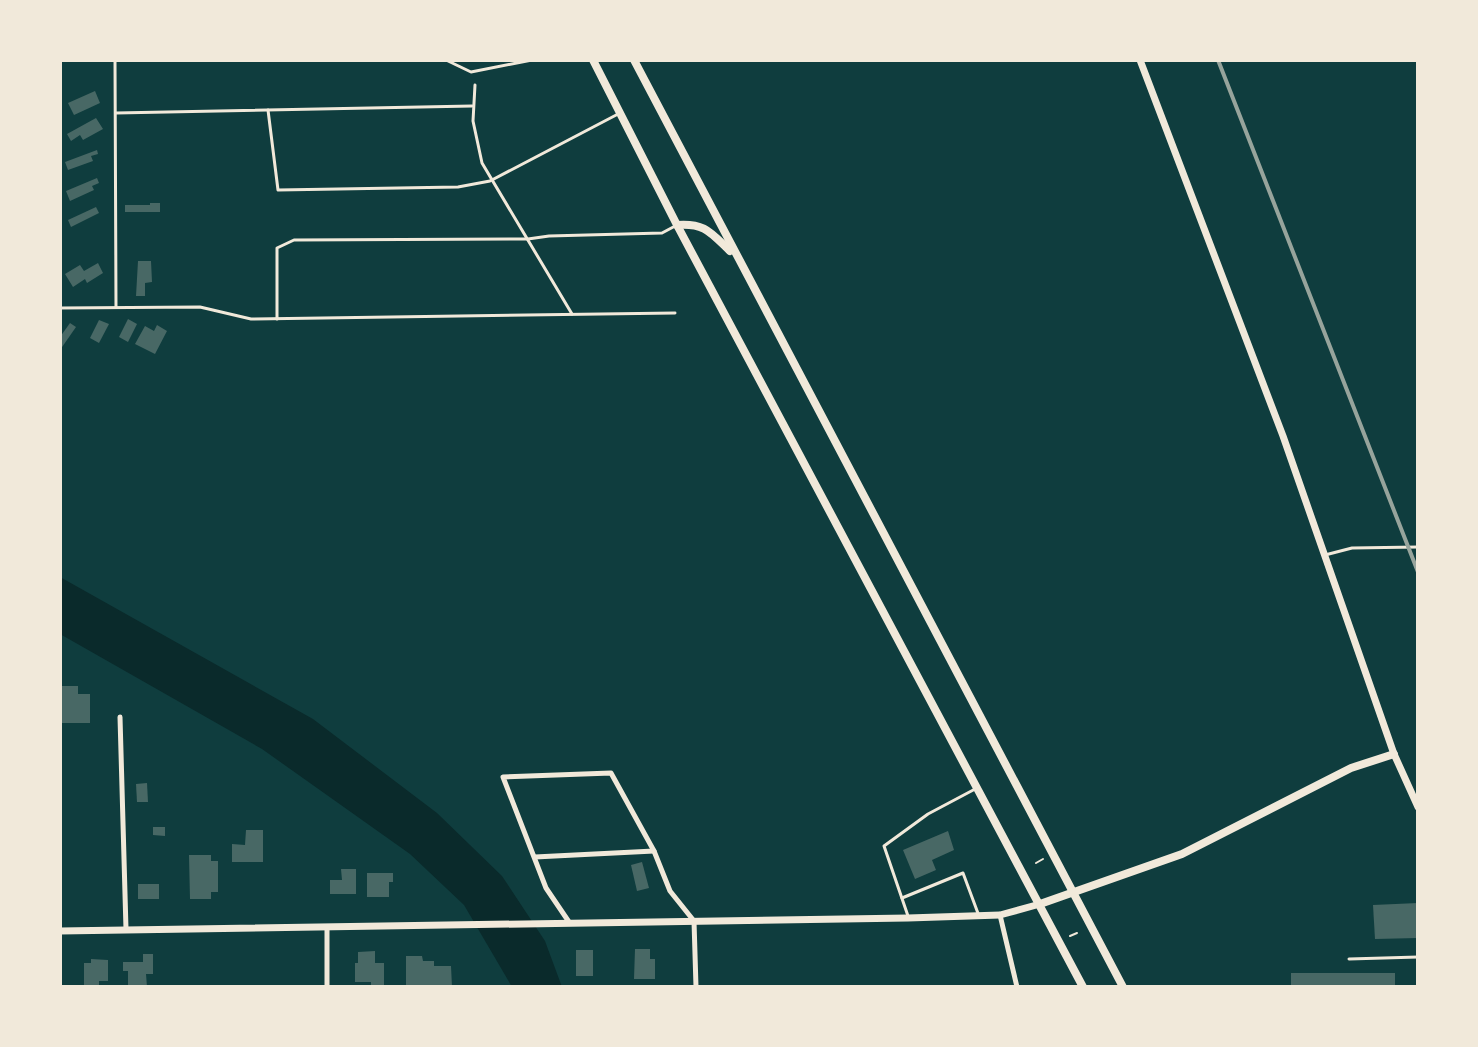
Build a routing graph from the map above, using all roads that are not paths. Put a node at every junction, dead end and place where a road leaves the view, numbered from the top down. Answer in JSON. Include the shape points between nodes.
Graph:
{"nodes":[{"id":1,"x":115,"y":60,"type":"edge"},
{"id":2,"x":446,"y":60,"type":"edge"},
{"id":3,"x":529,"y":60,"type":"edge"},
{"id":4,"x":593,"y":60,"type":"edge"},
{"id":5,"x":634,"y":60,"type":"edge"},
{"id":6,"x":1140,"y":60,"type":"edge"},
{"id":7,"x":475,"y":85,"type":"dead end"},
{"id":8,"x":472,"y":106,"type":"junction"},
{"id":9,"x":268,"y":110,"type":"junction"},
{"id":10,"x":116,"y":113,"type":"junction"},
{"id":11,"x":620,"y":113,"type":"junction"},
{"id":12,"x":490,"y":181,"type":"junction"},
{"id":13,"x":677,"y":225,"type":"junction"},
{"id":14,"x":528,"y":239,"type":"junction"},
{"id":15,"x":736,"y":257,"type":"junction"},
{"id":16,"x":116,"y":307,"type":"junction"},
{"id":17,"x":60,"y":308,"type":"edge"},
{"id":18,"x":675,"y":313,"type":"dead end"},
{"id":19,"x":572,"y":314,"type":"junction"},
{"id":20,"x":277,"y":319,"type":"junction"},
{"id":21,"x":1418,"y":547,"type":"edge"},
{"id":22,"x":1325,"y":555,"type":"junction"},
{"id":23,"x":120,"y":717,"type":"dead end"},
{"id":24,"x":1394,"y":754,"type":"junction"},
{"id":25,"x":977,"y":788,"type":"junction"},
{"id":26,"x":1418,"y":807,"type":"edge"},
{"id":27,"x":654,"y":851,"type":"junction"},
{"id":28,"x":535,"y":857,"type":"junction"},
{"id":29,"x":1073,"y":892,"type":"junction"},
{"id":30,"x":902,"y":898,"type":"junction"},
{"id":31,"x":1040,"y":904,"type":"junction"},
{"id":32,"x":1000,"y":915,"type":"junction"},
{"id":33,"x":979,"y":916,"type":"junction"},
{"id":34,"x":908,"y":918,"type":"junction"},
{"id":35,"x":694,"y":921,"type":"junction"},
{"id":36,"x":569,"y":922,"type":"junction"},
{"id":37,"x":327,"y":927,"type":"junction"},
{"id":38,"x":126,"y":929,"type":"junction"},
{"id":39,"x":60,"y":931,"type":"edge"},
{"id":40,"x":1418,"y":957,"type":"edge"},
{"id":41,"x":1349,"y":959,"type":"dead end"},
{"id":42,"x":327,"y":987,"type":"edge"},
{"id":43,"x":696,"y":987,"type":"edge"},
{"id":44,"x":1017,"y":987,"type":"edge"},
{"id":45,"x":1083,"y":987,"type":"edge"},
{"id":46,"x":1123,"y":987,"type":"edge"}],
"edges":[{"from":1,"to":10,"type":"lane"},
{"from":2,"to":3,"type":"lane","via":[[471,72]]},
{"from":4,"to":11,"type":"main road"},
{"from":5,"to":15,"type":"main road"},
{"from":6,"to":22,"type":"street"},
{"from":7,"to":8,"type":"lane"},
{"from":8,"to":9,"type":"lane"},
{"from":8,"to":12,"type":"lane"},
{"from":9,"to":10,"type":"lane"},
{"from":9,"to":12,"type":"lane","via":[[278,190],[458,187]]},
{"from":10,"to":16,"type":"lane"},
{"from":11,"to":12,"type":"lane"},
{"from":11,"to":13,"type":"main road"},
{"from":12,"to":14,"type":"lane"},
{"from":13,"to":14,"type":"lane","via":[[662,233]]},
{"from":13,"to":15,"type":"main road","via":[[707,229]]},
{"from":13,"to":25,"type":"main road"},
{"from":14,"to":19,"type":"lane"},
{"from":14,"to":20,"type":"lane","via":[[294,240],[277,248]]},
{"from":15,"to":29,"type":"main road"},
{"from":16,"to":17,"type":"lane"},
{"from":16,"to":20,"type":"lane","via":[[200,307],[251,319]]},
{"from":18,"to":19,"type":"lane"},
{"from":19,"to":20,"type":"lane"},
{"from":21,"to":22,"type":"lane","via":[[1352,548]]},
{"from":22,"to":24,"type":"street"},
{"from":23,"to":38,"type":"street"},
{"from":24,"to":26,"type":"street"},
{"from":24,"to":29,"type":"main road","via":[[1351,768],[1182,854]]},
{"from":25,"to":30,"type":"lane","via":[[884,846]]},
{"from":25,"to":31,"type":"main road"},
{"from":27,"to":28,"type":"street"},
{"from":27,"to":28,"type":"street","via":[[611,773],[503,777]]},
{"from":27,"to":35,"type":"street","via":[[670,891]]},
{"from":28,"to":36,"type":"street","via":[[546,888]]},
{"from":29,"to":31,"type":"main road"},
{"from":29,"to":46,"type":"main road"},
{"from":30,"to":33,"type":"lane","via":[[963,873]]},
{"from":30,"to":34,"type":"lane"},
{"from":31,"to":32,"type":"street"},
{"from":31,"to":45,"type":"main road"},
{"from":32,"to":33,"type":"street"},
{"from":32,"to":44,"type":"street"},
{"from":33,"to":34,"type":"street"},
{"from":34,"to":35,"type":"street"},
{"from":35,"to":36,"type":"street"},
{"from":35,"to":43,"type":"street"},
{"from":36,"to":37,"type":"street"},
{"from":37,"to":38,"type":"street"},
{"from":37,"to":42,"type":"street"},
{"from":38,"to":39,"type":"street"},
{"from":40,"to":41,"type":"lane"}]}
